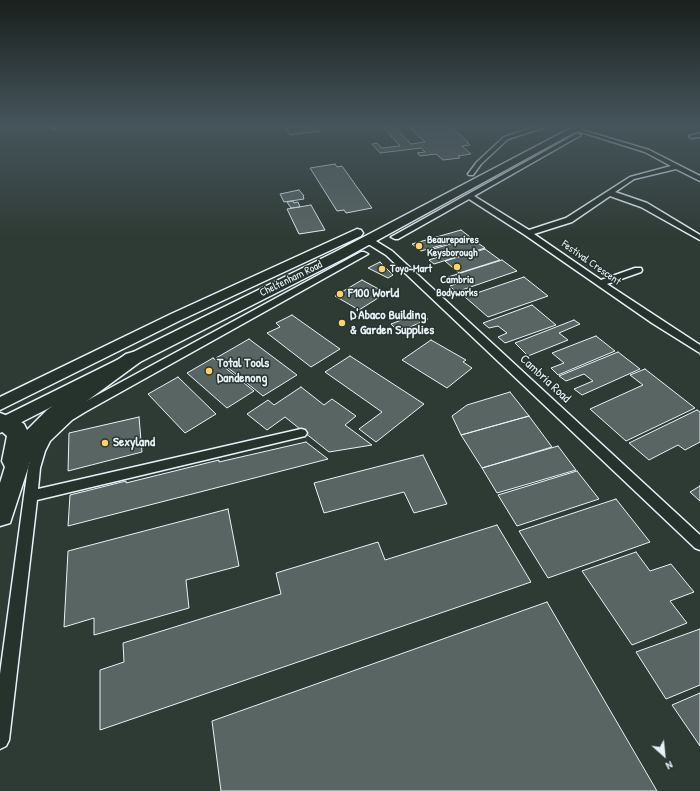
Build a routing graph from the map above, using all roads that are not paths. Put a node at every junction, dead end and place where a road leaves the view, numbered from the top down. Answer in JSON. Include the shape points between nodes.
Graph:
{"nodes":[{"id":1,"x":478,"y":164,"type":"edge"},
{"id":2,"x":490,"y":164,"type":"edge"},
{"id":3,"x":516,"y":164,"type":"edge"},
{"id":4,"x":524,"y":164,"type":"edge"},
{"id":5,"x":670,"y":164,"type":"edge"},
{"id":6,"x":676,"y":167,"type":"junction"},
{"id":7,"x":471,"y":174,"type":"junction"},
{"id":8,"x":700,"y":179,"type":"edge"},
{"id":9,"x":610,"y":193,"type":"junction"},
{"id":10,"x":469,"y":196,"type":"junction"},
{"id":11,"x":386,"y":218,"type":"dead end"},
{"id":12,"x":405,"y":221,"type":"junction"},
{"id":13,"x":422,"y":222,"type":"junction"},
{"id":14,"x":528,"y":233,"type":"junction"},
{"id":15,"x":367,"y":234,"type":"junction"},
{"id":16,"x":395,"y":237,"type":"dead end"},
{"id":17,"x":700,"y":238,"type":"edge"},
{"id":18,"x":364,"y":254,"type":"dead end"},
{"id":19,"x":339,"y":261,"type":"junction"},
{"id":20,"x":638,"y":270,"type":"dead end"},
{"id":21,"x":600,"y":283,"type":"junction"},
{"id":22,"x":700,"y":350,"type":"edge"},
{"id":23,"x":133,"y":358,"type":"junction"},
{"id":24,"x":122,"y":386,"type":"junction"},
{"id":25,"x":87,"y":390,"type":"junction"},
{"id":26,"x":1,"y":419,"type":"edge"},
{"id":27,"x":302,"y":433,"type":"dead end"},
{"id":28,"x":30,"y":496,"type":"junction"},
{"id":29,"x":0,"y":518,"type":"edge"},
{"id":30,"x":700,"y":544,"type":"edge"},
{"id":31,"x":0,"y":740,"type":"edge"}],
"edges":[{"from":1,"to":7,"type":"street"},
{"from":2,"to":7,"type":"main road"},
{"from":3,"to":12,"type":"main road","name":"Cheltenham Road"},
{"from":4,"to":10,"type":"street","name":"Cheltenham Road"},
{"from":5,"to":6,"type":"street"},
{"from":6,"to":8,"type":"street"},
{"from":6,"to":9,"type":"street","via":[[632,178]]},
{"from":7,"to":11,"type":"main road"},
{"from":9,"to":14,"type":"street","via":[[570,220]]},
{"from":9,"to":17,"type":"street","via":[[644,205]]},
{"from":10,"to":13,"type":"street","name":"Cheltenham Road"},
{"from":10,"to":14,"type":"street","name":"Festival Crescent"},
{"from":12,"to":13,"type":"street"},
{"from":12,"to":15,"type":"main road","name":"Cheltenham Road"},
{"from":13,"to":16,"type":"street","name":"Cheltenham Road"},
{"from":14,"to":21,"type":"street","name":"Festival Crescent"},
{"from":15,"to":19,"type":"main road","name":"Cheltenham Road"},
{"from":15,"to":26,"type":"main road","name":"Cheltenham Road","via":[[354,235],[176,317]]},
{"from":15,"to":30,"type":"street","name":"Cambria Road"},
{"from":18,"to":19,"type":"street"},
{"from":19,"to":23,"type":"main road","name":"Cheltenham Road"},
{"from":19,"to":24,"type":"street","name":"Cheltenham Road"},
{"from":20,"to":21,"type":"street"},
{"from":21,"to":22,"type":"street","name":"Festival Crescent"},
{"from":23,"to":25,"type":"highway"},
{"from":23,"to":26,"type":"main road","name":"Cheltenham Road"},
{"from":24,"to":25,"type":"street"},
{"from":24,"to":28,"type":"street","name":"Cheltenham Road","via":[[68,417],[56,427],[35,460]]},
{"from":25,"to":29,"type":"highway","via":[[54,415],[30,442],[19,460]]},
{"from":26,"to":29,"type":"highway","via":[[16,430],[18,436]]},
{"from":27,"to":28,"type":"street"},
{"from":28,"to":31,"type":"street","name":"Cheltenham Road"}]}
